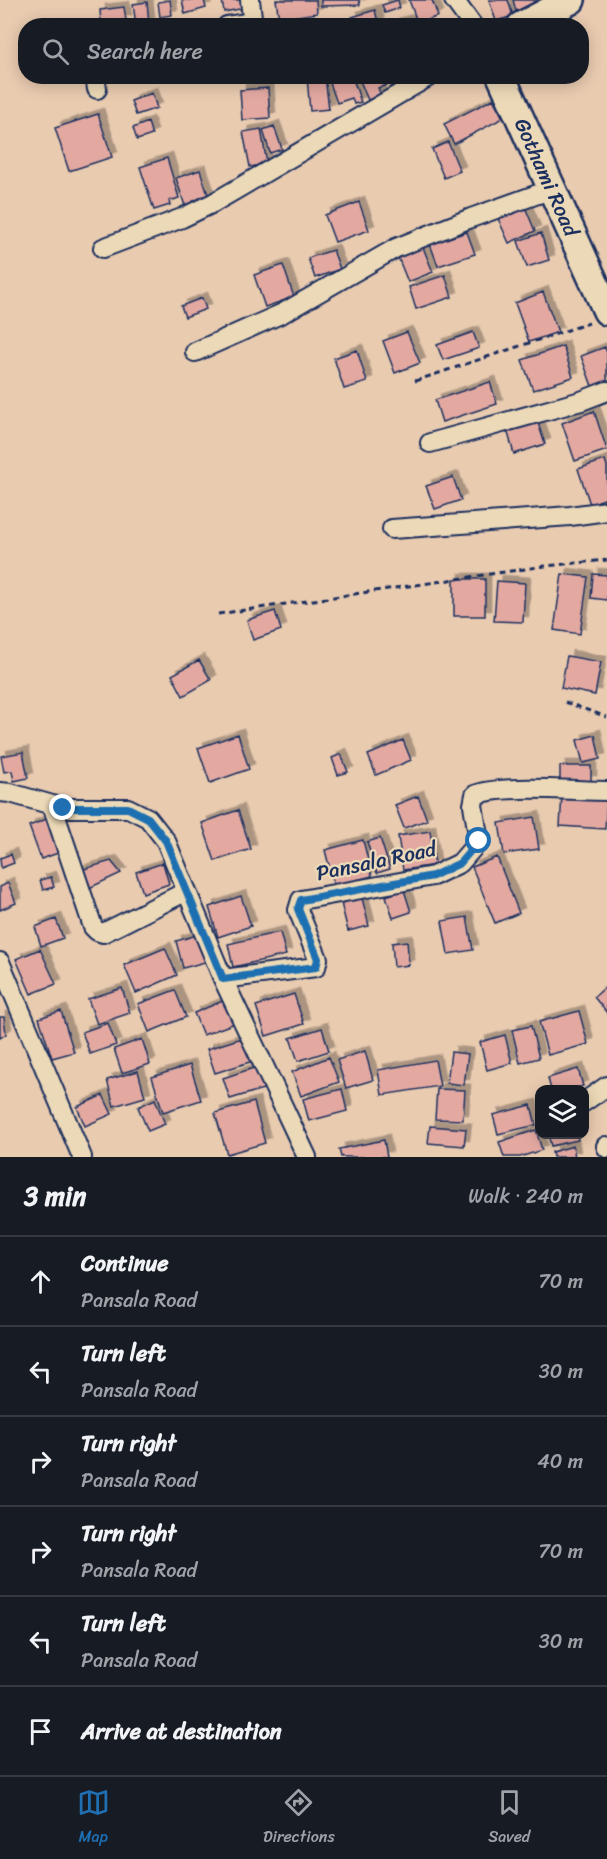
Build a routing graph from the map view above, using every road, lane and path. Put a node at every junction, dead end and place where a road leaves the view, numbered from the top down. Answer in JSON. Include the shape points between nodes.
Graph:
{"nodes":[{"id":1,"x":250,"y":0,"type":"edge"},
{"id":2,"x":454,"y":0,"type":"edge"},
{"id":3,"x":571,"y":0,"type":"edge"},
{"id":4,"x":252,"y":18,"type":"edge"},
{"id":5,"x":467,"y":18,"type":"edge"},
{"id":6,"x":536,"y":18,"type":"edge"},
{"id":7,"x":416,"y":84,"type":"edge"},
{"id":8,"x":505,"y":84,"type":"edge"},
{"id":9,"x":552,"y":189,"type":"junction"},
{"id":10,"x":103,"y":248,"type":"dead end"},
{"id":11,"x":604,"y":312,"type":"edge"},
{"id":12,"x":195,"y":352,"type":"dead end"},
{"id":13,"x":415,"y":381,"type":"dead end"},
{"id":14,"x":607,"y":391,"type":"edge"},
{"id":15,"x":430,"y":443,"type":"dead end"},
{"id":16,"x":607,"y":510,"type":"edge"},
{"id":17,"x":392,"y":529,"type":"dead end"},
{"id":18,"x":607,"y":560,"type":"edge"},
{"id":19,"x":218,"y":615,"type":"dead end"},
{"id":20,"x":565,"y":702,"type":"dead end"},
{"id":21,"x":607,"y":717,"type":"edge"},
{"id":22,"x":607,"y":791,"type":"edge"},
{"id":23,"x":0,"y":792,"type":"edge"},
{"id":24,"x":52,"y":805,"type":"junction"},
{"id":25,"x":187,"y":891,"type":"junction"},
{"id":26,"x":0,"y":962,"type":"edge"},
{"id":27,"x":223,"y":979,"type":"junction"},
{"id":28,"x":607,"y":1086,"type":"edge"},
{"id":29,"x":589,"y":1099,"type":"edge"},
{"id":30,"x":82,"y":1157,"type":"edge"},
{"id":31,"x":307,"y":1157,"type":"edge"}],
"edges":[{"from":1,"to":4,"type":"street"},
{"from":2,"to":5,"type":"street"},
{"from":3,"to":6,"type":"street"},
{"from":7,"to":10,"type":"street","via":[[213,203]]},
{"from":8,"to":9,"type":"street","name":"Gothami Road"},
{"from":9,"to":11,"type":"street","name":"Gothami Road"},
{"from":9,"to":12,"type":"street","via":[[396,248],[283,313]]},
{"from":11,"to":13,"type":"path"},
{"from":14,"to":15,"type":"street"},
{"from":16,"to":17,"type":"street"},
{"from":18,"to":19,"type":"path"},
{"from":20,"to":21,"type":"path"},
{"from":22,"to":27,"type":"street","name":"Pansala Road","via":[[486,790],[476,795],[473,805],[479,841],[460,863],[433,876],[301,900],[298,909],[318,959],[316,967]]},
{"from":23,"to":24,"type":"street"},
{"from":24,"to":25,"type":"street","via":[[128,808],[148,818],[166,841]]},
{"from":24,"to":25,"type":"street","via":[[97,931],[103,933]]},
{"from":25,"to":27,"type":"street"},
{"from":26,"to":30,"type":"street"},
{"from":27,"to":31,"type":"street"},
{"from":28,"to":29,"type":"street"}]}
